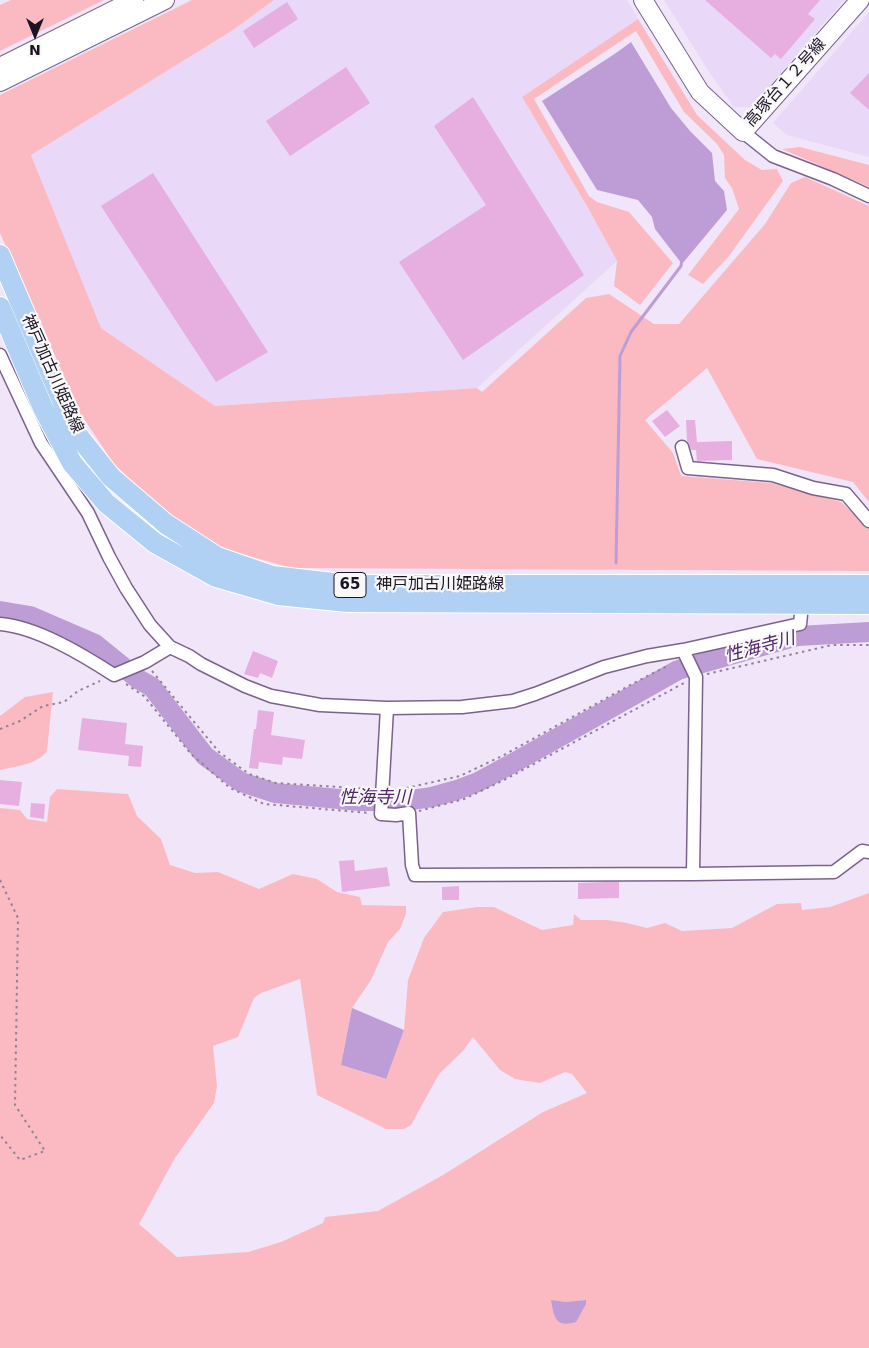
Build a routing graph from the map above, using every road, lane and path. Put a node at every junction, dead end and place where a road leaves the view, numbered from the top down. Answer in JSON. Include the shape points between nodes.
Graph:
{"nodes":[{"id":1,"x":134,"y":0,"type":"edge"},
{"id":2,"x":165,"y":0,"type":"edge"},
{"id":3,"x":643,"y":0,"type":"edge"},
{"id":4,"x":860,"y":0,"type":"edge"},
{"id":5,"x":0,"y":67,"type":"edge"},
{"id":6,"x":0,"y":82,"type":"edge"},
{"id":7,"x":743,"y":132,"type":"junction"},
{"id":8,"x":869,"y":196,"type":"edge"},
{"id":9,"x":0,"y":256,"type":"edge"},
{"id":10,"x":0,"y":307,"type":"edge"},
{"id":11,"x":0,"y":355,"type":"edge"},
{"id":12,"x":682,"y":448,"type":"dead end"},
{"id":13,"x":869,"y":522,"type":"edge"},
{"id":14,"x":869,"y":585,"type":"edge"},
{"id":15,"x":869,"y":604,"type":"edge"},
{"id":16,"x":802,"y":605,"type":"junction"},
{"id":17,"x":0,"y":624,"type":"edge"},
{"id":18,"x":869,"y":645,"type":"edge"},
{"id":19,"x":170,"y":647,"type":"junction"},
{"id":20,"x":685,"y":653,"type":"junction"},
{"id":21,"x":145,"y":662,"type":"junction"},
{"id":22,"x":114,"y":675,"type":"junction"},
{"id":23,"x":696,"y":677,"type":"junction"},
{"id":24,"x":387,"y":708,"type":"junction"},
{"id":25,"x":0,"y":729,"type":"edge"},
{"id":26,"x":382,"y":790,"type":"junction"},
{"id":27,"x":409,"y":813,"type":"junction"},
{"id":28,"x":381,"y":814,"type":"junction"},
{"id":29,"x":869,"y":852,"type":"edge"},
{"id":30,"x":694,"y":874,"type":"junction"},
{"id":31,"x":0,"y":880,"type":"edge"},
{"id":32,"x":0,"y":1135,"type":"edge"}],
"edges":[{"from":1,"to":5,"type":"street"},
{"from":2,"to":6,"type":"street"},
{"from":3,"to":7,"type":"street","name":"高塚台１２号線","via":[[700,92]]},
{"from":4,"to":7,"type":"street","name":"高塚台１２号線"},
{"from":7,"to":8,"type":"street","via":[[773,156]]},
{"from":9,"to":14,"type":"main road","name":"神戸加古川姫路線","number":"65","via":[[76,433],[111,477],[166,524],[217,557],[272,576],[350,586]]},
{"from":10,"to":16,"type":"main road","name":"神戸加古川姫路線","number":"65","via":[[43,408],[72,463],[106,503],[155,543],[216,577],[278,595],[348,602]]},
{"from":11,"to":19,"type":"street","via":[[41,443],[88,513],[126,588],[150,625]]},
{"from":12,"to":13,"type":"street","via":[[688,468],[773,475],[813,488],[846,494]]},
{"from":15,"to":16,"type":"main road","name":"神戸加古川姫路線","number":"65"},
{"from":16,"to":20,"type":"street","via":[[800,624]]},
{"from":17,"to":22,"type":"street","via":[[47,637]]},
{"from":18,"to":23,"type":"path","via":[[832,645]]},
{"from":19,"to":21,"type":"street"},
{"from":19,"to":24,"type":"street","via":[[270,696],[320,705]]},
{"from":20,"to":23,"type":"street"},
{"from":20,"to":24,"type":"street","via":[[647,656],[604,667],[513,701],[462,707]]},
{"from":20,"to":26,"type":"path","via":[[502,756],[460,776],[402,789]]},
{"from":21,"to":22,"type":"street"},
{"from":21,"to":26,"type":"path","via":[[218,752],[249,774],[276,783]]},
{"from":22,"to":25,"type":"path","via":[[78,691],[64,702],[43,706]]},
{"from":22,"to":28,"type":"path","via":[[144,696],[191,754],[230,788],[264,804]]},
{"from":23,"to":27,"type":"path","via":[[464,799]]},
{"from":23,"to":30,"type":"street"},
{"from":24,"to":26,"type":"street"},
{"from":26,"to":28,"type":"street"},
{"from":27,"to":28,"type":"street"},
{"from":27,"to":30,"type":"street","via":[[415,875]]},
{"from":29,"to":30,"type":"street","via":[[862,851],[834,872]]},
{"from":31,"to":32,"type":"path","via":[[18,918],[15,1105],[45,1151],[20,1160]]}]}
